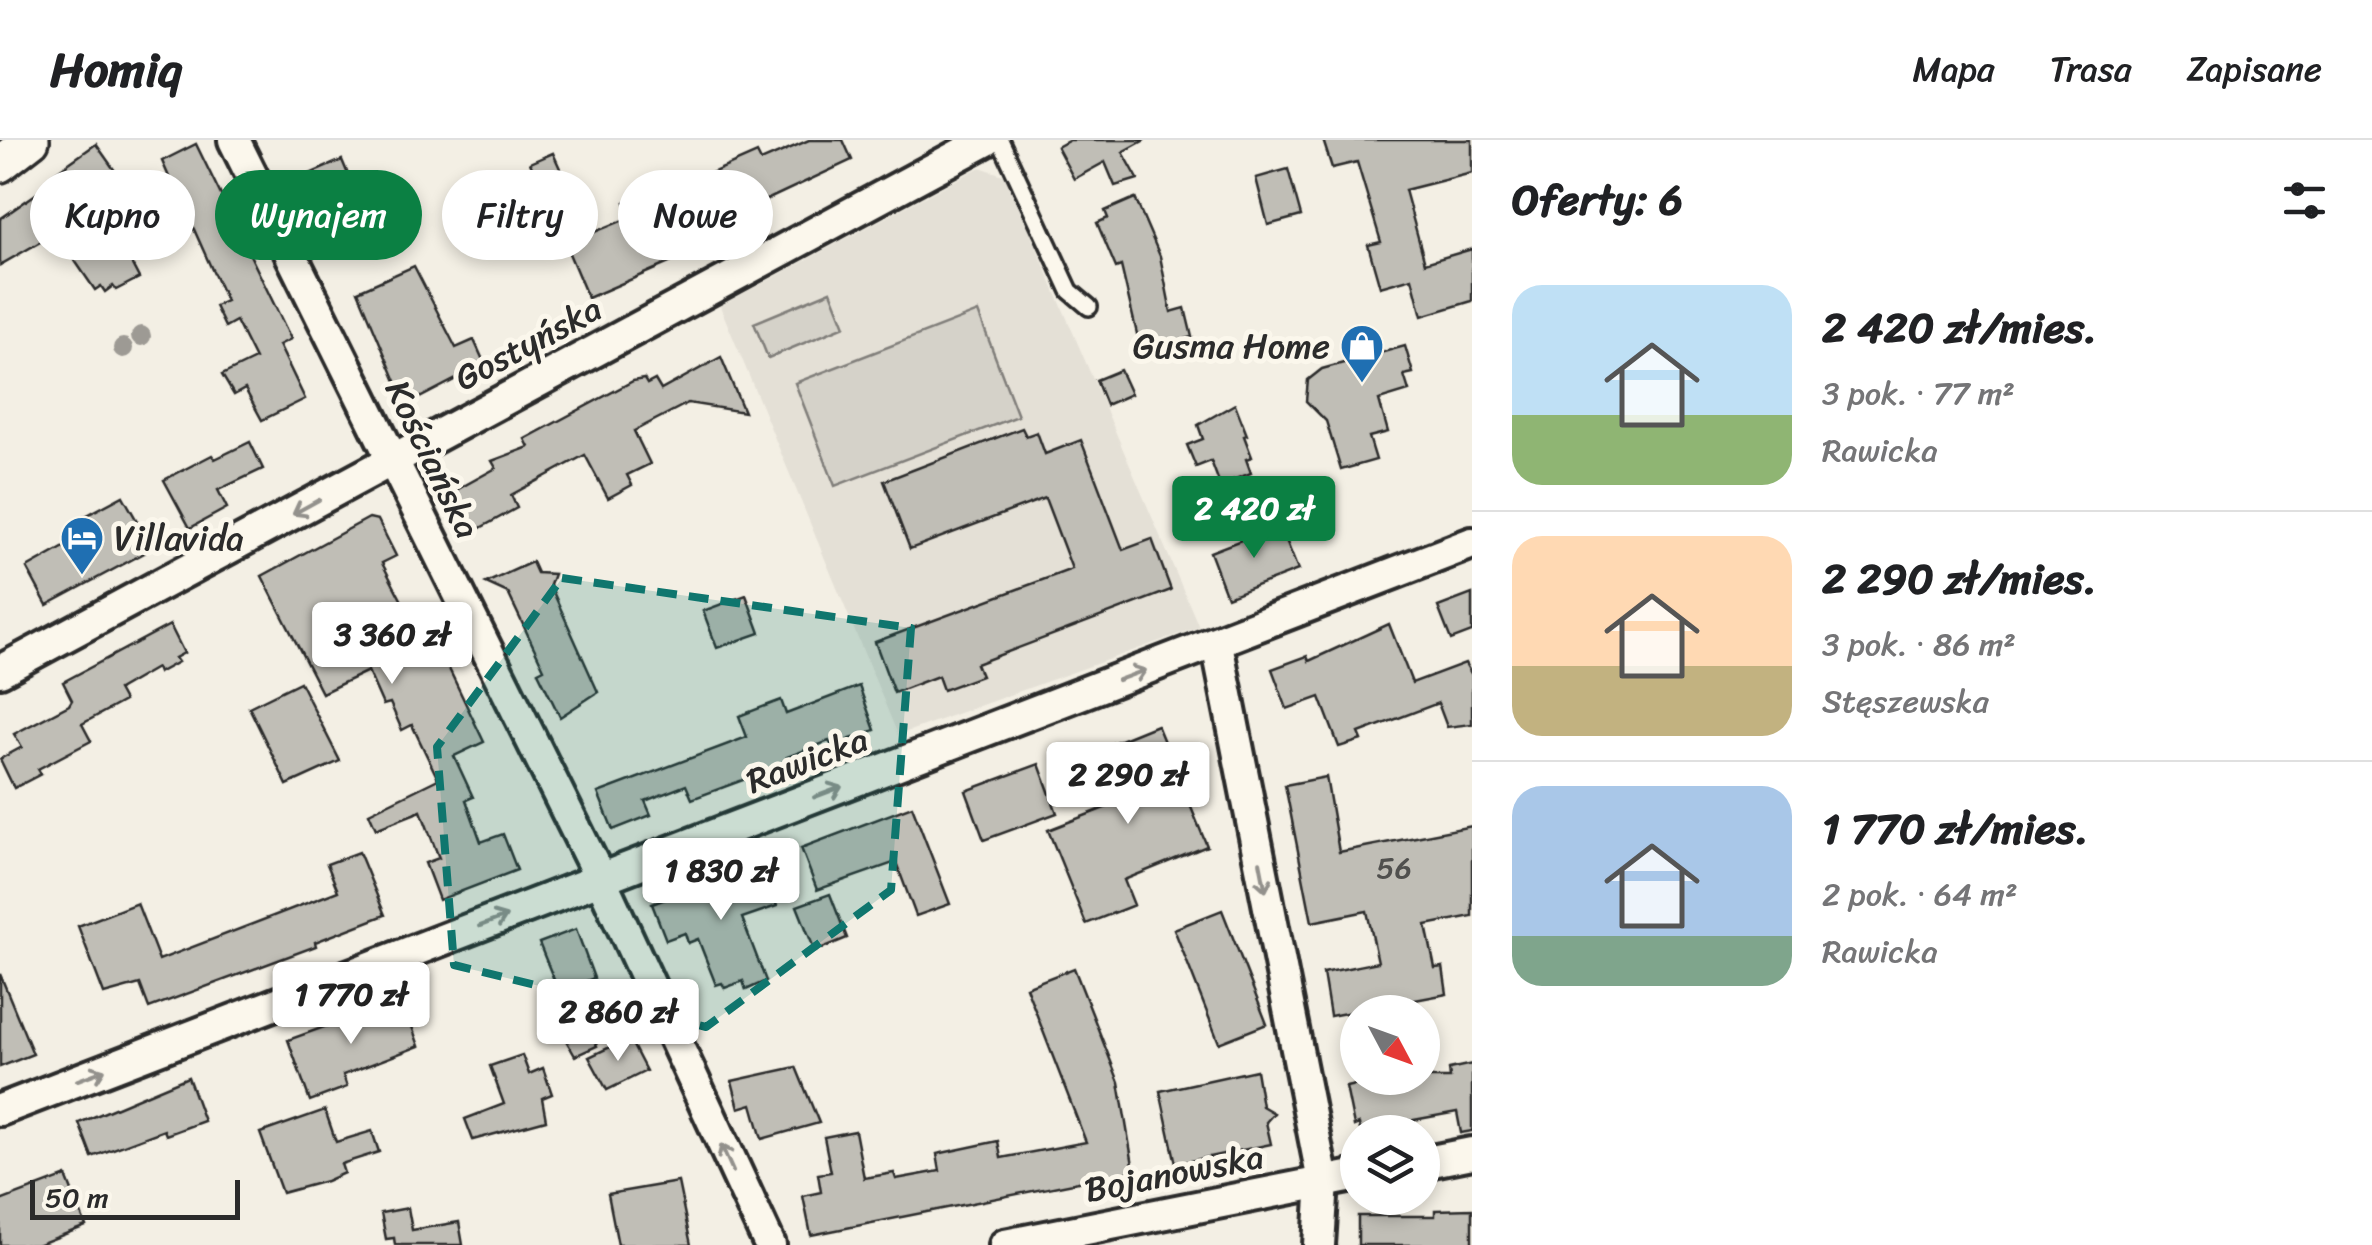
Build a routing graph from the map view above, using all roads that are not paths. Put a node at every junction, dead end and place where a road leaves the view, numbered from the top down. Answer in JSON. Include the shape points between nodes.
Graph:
{"nodes":[{"id":1,"x":31,"y":140,"type":"edge"},
{"id":2,"x":234,"y":140,"type":"edge"},
{"id":3,"x":987,"y":140,"type":"edge"},
{"id":4,"x":1000,"y":140,"type":"edge"},
{"id":5,"x":0,"y":164,"type":"edge"},
{"id":6,"x":1088,"y":307,"type":"dead end"},
{"id":7,"x":390,"y":458,"type":"junction"},
{"id":8,"x":1472,"y":543,"type":"edge"},
{"id":9,"x":1216,"y":644,"type":"junction"},
{"id":10,"x":0,"y":671,"type":"edge"},
{"id":11,"x":601,"y":880,"type":"junction"},
{"id":12,"x":0,"y":1110,"type":"edge"},
{"id":13,"x":1472,"y":1154,"type":"edge"},
{"id":14,"x":1440,"y":1159,"type":"edge"},
{"id":15,"x":1340,"y":1178,"type":"edge"},
{"id":16,"x":1323,"y":1181,"type":"junction"},
{"id":17,"x":770,"y":1245,"type":"edge"},
{"id":18,"x":1005,"y":1245,"type":"edge"},
{"id":19,"x":1319,"y":1245,"type":"edge"}],
"edges":[{"from":1,"to":5,"type":"street"},
{"from":2,"to":7,"type":"street","name":"Kościańska"},
{"from":3,"to":7,"type":"street","name":"Gostyńska"},
{"from":4,"to":6,"type":"lane","via":[[1070,291]]},
{"from":7,"to":10,"type":"street","name":"Gostyńska","one_way":true},
{"from":7,"to":11,"type":"street","name":"Kościańska"},
{"from":8,"to":9,"type":"street","name":"Rawicka"},
{"from":11,"to":9,"type":"street","name":"Rawicka","one_way":true},
{"from":9,"to":16,"type":"street","one_way":true},
{"from":12,"to":11,"type":"street","name":"Rawicka","one_way":true},
{"from":17,"to":11,"type":"street","name":"Kościańska","one_way":true},
{"from":13,"to":14,"type":"street"},
{"from":15,"to":16,"type":"street","name":"Bojanowska"},
{"from":16,"to":18,"type":"street","name":"Bojanowska"},
{"from":16,"to":19,"type":"street"}]}
